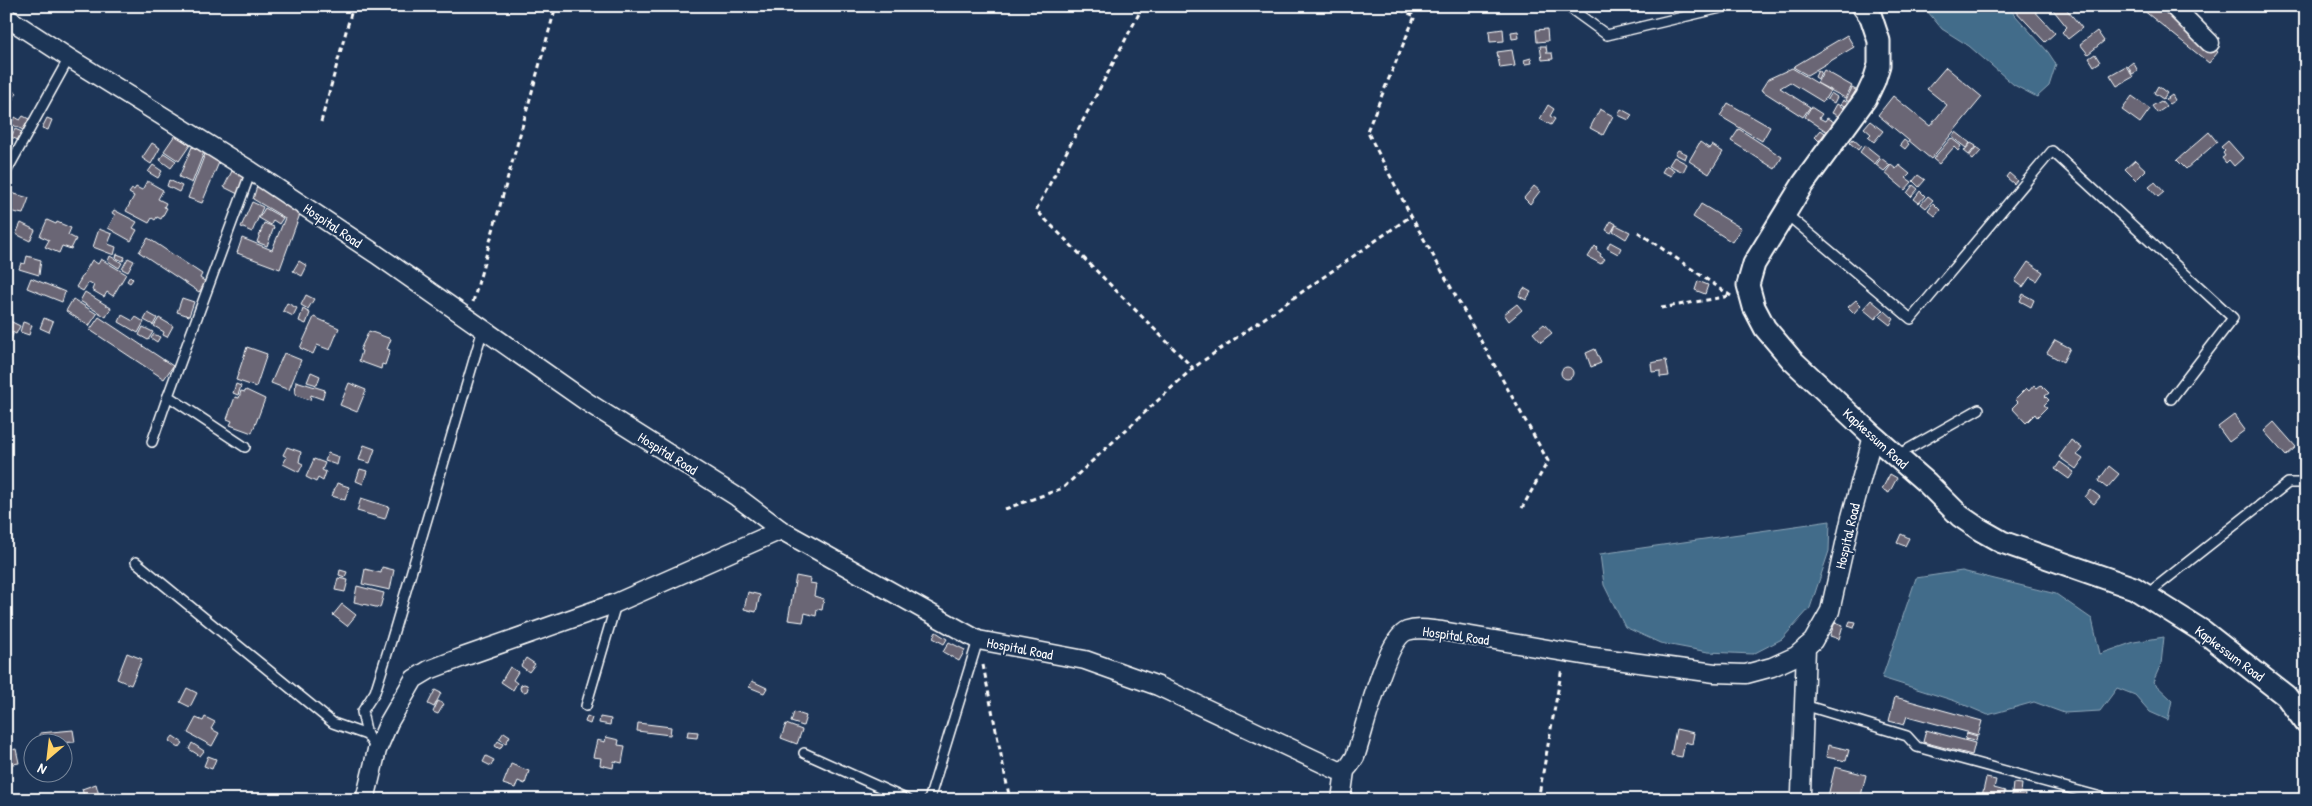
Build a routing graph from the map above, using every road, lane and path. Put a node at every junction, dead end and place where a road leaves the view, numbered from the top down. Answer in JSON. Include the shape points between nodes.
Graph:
{"nodes":[{"id":1,"x":353,"y":6,"type":"edge"},
{"id":2,"x":556,"y":6,"type":"edge"},
{"id":3,"x":1143,"y":6,"type":"edge"},
{"id":4,"x":1392,"y":6,"type":"edge"},
{"id":5,"x":1567,"y":6,"type":"edge"},
{"id":6,"x":1729,"y":6,"type":"edge"},
{"id":7,"x":1863,"y":6,"type":"edge"},
{"id":8,"x":2173,"y":6,"type":"edge"},
{"id":9,"x":6,"y":17,"type":"edge"},
{"id":10,"x":2210,"y":43,"type":"dead end"},
{"id":11,"x":69,"y":58,"type":"junction"},
{"id":12,"x":321,"y":122,"type":"dead end"},
{"id":13,"x":251,"y":171,"type":"junction"},
{"id":14,"x":6,"y":172,"type":"edge"},
{"id":15,"x":1785,"y":213,"type":"junction"},
{"id":16,"x":1411,"y":216,"type":"junction"},
{"id":17,"x":1638,"y":232,"type":"dead end"},
{"id":18,"x":1740,"y":294,"type":"junction"},
{"id":19,"x":1661,"y":308,"type":"dead end"},
{"id":20,"x":468,"y":319,"type":"junction"},
{"id":21,"x":484,"y":329,"type":"junction"},
{"id":22,"x":1193,"y":368,"type":"junction"},
{"id":23,"x":168,"y":396,"type":"junction"},
{"id":24,"x":2171,"y":399,"type":"dead end"},
{"id":25,"x":1979,"y":409,"type":"dead end"},
{"id":26,"x":1873,"y":436,"type":"junction"},
{"id":27,"x":152,"y":442,"type":"dead end"},
{"id":28,"x":245,"y":447,"type":"dead end"},
{"id":29,"x":1896,"y":456,"type":"junction"},
{"id":30,"x":2306,"y":483,"type":"edge"},
{"id":31,"x":1005,"y":508,"type":"dead end"},
{"id":32,"x":1522,"y":508,"type":"dead end"},
{"id":33,"x":781,"y":530,"type":"junction"},
{"id":34,"x":136,"y":562,"type":"dead end"},
{"id":35,"x":2146,"y":595,"type":"junction"},
{"id":36,"x":616,"y":603,"type":"junction"},
{"id":37,"x":978,"y":640,"type":"junction"},
{"id":38,"x":1806,"y":647,"type":"junction"},
{"id":39,"x":1565,"y":652,"type":"junction"},
{"id":40,"x":2286,"y":696,"type":"junction"},
{"id":41,"x":1804,"y":705,"type":"junction"},
{"id":42,"x":586,"y":706,"type":"dead end"},
{"id":43,"x":2306,"y":709,"type":"edge"},
{"id":44,"x":2306,"y":723,"type":"edge"},
{"id":45,"x":367,"y":735,"type":"junction"},
{"id":46,"x":377,"y":750,"type":"junction"},
{"id":47,"x":804,"y":753,"type":"dead end"},
{"id":48,"x":1345,"y":770,"type":"junction"},
{"id":49,"x":1801,"y":793,"type":"dead end"},
{"id":50,"x":365,"y":800,"type":"edge"},
{"id":51,"x":908,"y":800,"type":"edge"},
{"id":52,"x":928,"y":800,"type":"edge"},
{"id":53,"x":1010,"y":800,"type":"edge"},
{"id":54,"x":1341,"y":800,"type":"edge"},
{"id":55,"x":1538,"y":800,"type":"edge"},
{"id":56,"x":2112,"y":800,"type":"edge"}],
"edges":[{"from":1,"to":12,"type":"path"},
{"from":2,"to":20,"type":"path"},
{"from":3,"to":22,"type":"path","via":[[1036,210]]},
{"from":4,"to":16,"type":"path","via":[[1415,16],[1367,131]]},
{"from":5,"to":6,"type":"lane","via":[[1607,35]]},
{"from":7,"to":15,"type":"street","name":"Kapkessum Road","via":[[1871,17],[1879,41],[1879,65],[1874,81],[1866,98]]},
{"from":8,"to":10,"type":"street"},
{"from":9,"to":11,"type":"street","name":"Hospital Road"},
{"from":11,"to":13,"type":"street","name":"Hospital Road"},
{"from":11,"to":14,"type":"lane"},
{"from":13,"to":20,"type":"street","name":"Hospital Road"},
{"from":13,"to":23,"type":"lane"},
{"from":15,"to":18,"type":"street","name":"Kapkessum Road","via":[[1754,264],[1748,285]]},
{"from":15,"to":24,"type":"lane","via":[[1911,319],[2052,151],[2233,318]]},
{"from":16,"to":22,"type":"path"},
{"from":16,"to":32,"type":"path","via":[[1548,460]]},
{"from":17,"to":18,"type":"path"},
{"from":18,"to":19,"type":"path"},
{"from":18,"to":26,"type":"street","name":"Kapkessum Road","via":[[1754,307],[1765,328],[1792,360]]},
{"from":20,"to":21,"type":"street","name":"Hospital Road"},
{"from":21,"to":33,"type":"street","name":"Hospital Road","via":[[587,402],[736,497]]},
{"from":21,"to":45,"type":"lane","via":[[375,692],[362,712]]},
{"from":22,"to":31,"type":"path","via":[[1063,488]]},
{"from":23,"to":27,"type":"lane"},
{"from":23,"to":28,"type":"lane"},
{"from":25,"to":29,"type":"lane"},
{"from":26,"to":29,"type":"street","name":"Kapkessum Road"},
{"from":26,"to":38,"type":"street","name":"Hospital Road","via":[[1830,611]]},
{"from":29,"to":35,"type":"street","name":"Kapkessum Road","via":[[1960,516],[2002,542]]},
{"from":30,"to":35,"type":"lane","via":[[2288,483]]},
{"from":33,"to":36,"type":"street"},
{"from":33,"to":37,"type":"street","name":"Hospital Road"},
{"from":34,"to":45,"type":"lane","via":[[332,723]]},
{"from":35,"to":40,"type":"street","name":"Kapkessum Road","via":[[2204,632]]},
{"from":36,"to":42,"type":"lane"},
{"from":36,"to":46,"type":"street","via":[[429,670],[414,679]]},
{"from":37,"to":48,"type":"street","name":"Hospital Road","via":[[1085,660],[1158,686],[1313,761]]},
{"from":37,"to":52,"type":"lane"},
{"from":37,"to":53,"type":"path"},
{"from":38,"to":39,"type":"street","name":"Hospital Road","via":[[1796,656],[1772,667],[1746,674],[1715,673]]},
{"from":38,"to":41,"type":"street"},
{"from":39,"to":48,"type":"street","name":"Hospital Road","via":[[1442,631],[1406,631],[1392,645],[1363,736],[1355,757]]},
{"from":39,"to":55,"type":"path"},
{"from":40,"to":43,"type":"lane"},
{"from":40,"to":44,"type":"street","name":"Kapkessum Road"},
{"from":41,"to":49,"type":"street"},
{"from":41,"to":56,"type":"lane","via":[[1907,736],[1917,747]]},
{"from":45,"to":46,"type":"lane"},
{"from":46,"to":50,"type":"street"},
{"from":47,"to":51,"type":"lane"},
{"from":48,"to":54,"type":"street"}]}
